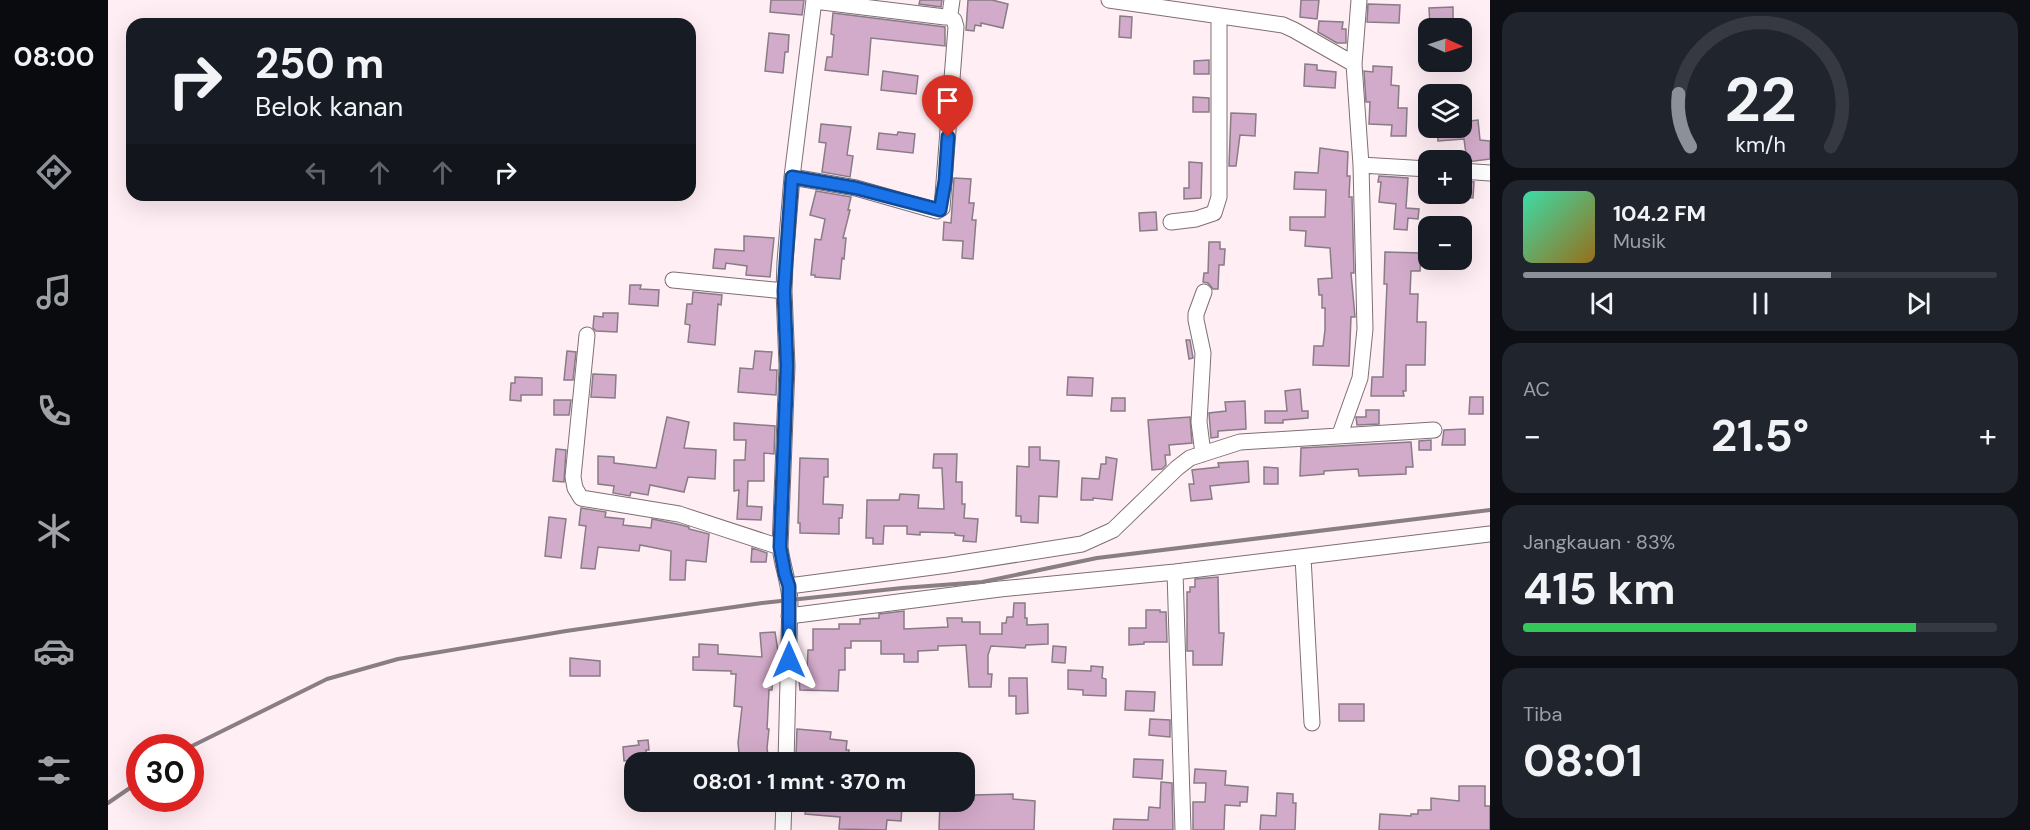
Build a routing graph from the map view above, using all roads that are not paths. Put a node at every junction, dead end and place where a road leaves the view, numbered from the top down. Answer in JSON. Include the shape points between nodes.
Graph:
{"nodes":[{"id":1,"x":814,"y":0,"type":"edge"},
{"id":2,"x":952,"y":0,"type":"edge"},
{"id":3,"x":1109,"y":0,"type":"edge"},
{"id":4,"x":1359,"y":0,"type":"edge"},
{"id":5,"x":948,"y":16,"type":"junction"},
{"id":6,"x":1219,"y":16,"type":"junction"},
{"id":7,"x":1354,"y":64,"type":"junction"},
{"id":8,"x":1360,"y":165,"type":"junction"},
{"id":9,"x":1418,"y":168,"type":"edge"},
{"id":10,"x":1472,"y":172,"type":"edge"},
{"id":11,"x":1490,"y":173,"type":"edge"},
{"id":12,"x":792,"y":177,"type":"junction"},
{"id":13,"x":1171,"y":222,"type":"dead end"},
{"id":14,"x":673,"y":280,"type":"dead end"},
{"id":15,"x":784,"y":291,"type":"junction"},
{"id":16,"x":1204,"y":292,"type":"dead end"},
{"id":17,"x":587,"y":335,"type":"dead end"},
{"id":18,"x":1434,"y":430,"type":"dead end"},
{"id":19,"x":1341,"y":434,"type":"junction"},
{"id":20,"x":1203,"y":453,"type":"junction"},
{"id":21,"x":1490,"y":534,"type":"edge"},
{"id":22,"x":780,"y":547,"type":"junction"},
{"id":23,"x":1303,"y":557,"type":"junction"},
{"id":24,"x":1175,"y":572,"type":"junction"},
{"id":25,"x":789,"y":586,"type":"junction"},
{"id":26,"x":789,"y":616,"type":"junction"},
{"id":27,"x":1312,"y":723,"type":"dead end"},
{"id":28,"x":786,"y":752,"type":"edge"},
{"id":29,"x":784,"y":812,"type":"edge"},
{"id":30,"x":783,"y":830,"type":"edge"},
{"id":31,"x":1183,"y":830,"type":"edge"}],
"edges":[{"from":1,"to":5,"type":"street"},
{"from":1,"to":12,"type":"street"},
{"from":2,"to":5,"type":"street"},
{"from":3,"to":6,"type":"street"},
{"from":4,"to":7,"type":"street"},
{"from":5,"to":12,"type":"street","via":[[956,27],[942,208],[937,211],[856,188]]},
{"from":6,"to":7,"type":"street","via":[[1283,25]]},
{"from":6,"to":13,"type":"street","via":[[1219,197],[1214,213]]},
{"from":7,"to":8,"type":"street"},
{"from":8,"to":9,"type":"street"},
{"from":8,"to":19,"type":"street","via":[[1364,354],[1355,397]]},
{"from":10,"to":11,"type":"street"},
{"from":12,"to":15,"type":"street"},
{"from":14,"to":15,"type":"street"},
{"from":15,"to":22,"type":"street","via":[[787,366]]},
{"from":16,"to":20,"type":"street","via":[[1196,314],[1203,353],[1198,422]]},
{"from":17,"to":22,"type":"street","via":[[573,477],[581,498],[679,514]]},
{"from":18,"to":19,"type":"street"},
{"from":19,"to":20,"type":"street","via":[[1254,440]]},
{"from":20,"to":25,"type":"street","via":[[1177,468],[1113,530],[1082,544]]},
{"from":21,"to":23,"type":"street"},
{"from":22,"to":25,"type":"street"},
{"from":23,"to":24,"type":"street"},
{"from":23,"to":27,"type":"street"},
{"from":24,"to":26,"type":"street"},
{"from":24,"to":31,"type":"street"},
{"from":25,"to":26,"type":"street"},
{"from":26,"to":28,"type":"street"},
{"from":29,"to":30,"type":"street"}]}
